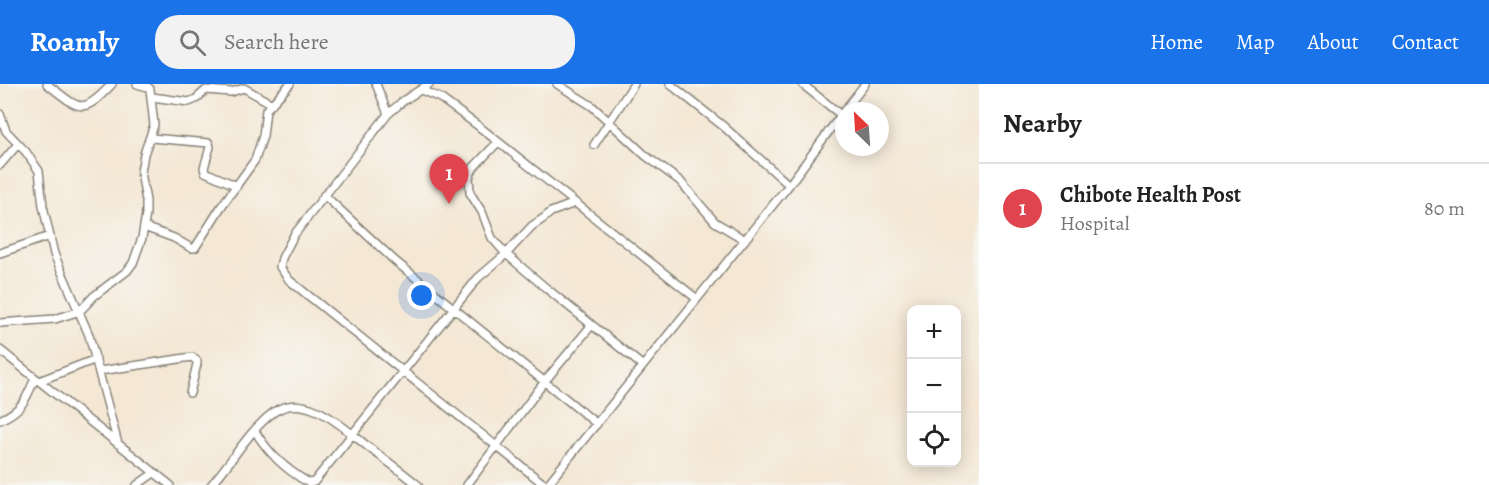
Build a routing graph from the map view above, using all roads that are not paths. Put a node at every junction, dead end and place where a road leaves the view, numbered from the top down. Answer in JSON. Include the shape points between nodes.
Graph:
{"nodes":[{"id":1,"x":47,"y":84,"type":"edge"},
{"id":2,"x":112,"y":84,"type":"edge"},
{"id":3,"x":137,"y":84,"type":"edge"},
{"id":4,"x":290,"y":84,"type":"edge"},
{"id":5,"x":376,"y":84,"type":"edge"},
{"id":6,"x":429,"y":84,"type":"edge"},
{"id":7,"x":558,"y":84,"type":"edge"},
{"id":8,"x":634,"y":84,"type":"edge"},
{"id":9,"x":670,"y":84,"type":"edge"},
{"id":10,"x":802,"y":84,"type":"edge"},
{"id":11,"x":865,"y":84,"type":"edge"},
{"id":12,"x":421,"y":90,"type":"junction"},
{"id":13,"x":152,"y":97,"type":"junction"},
{"id":14,"x":851,"y":102,"type":"edge"},
{"id":15,"x":272,"y":104,"type":"junction"},
{"id":16,"x":835,"y":107,"type":"edge"},
{"id":17,"x":0,"y":114,"type":"edge"},
{"id":18,"x":388,"y":114,"type":"junction"},
{"id":19,"x":610,"y":123,"type":"junction"},
{"id":20,"x":835,"y":123,"type":"edge"},
{"id":21,"x":151,"y":138,"type":"junction"},
{"id":22,"x":498,"y":142,"type":"junction"},
{"id":23,"x":18,"y":144,"type":"junction"},
{"id":24,"x":594,"y":145,"type":"dead end"},
{"id":25,"x":0,"y":165,"type":"edge"},
{"id":26,"x":789,"y":185,"type":"junction"},
{"id":27,"x":237,"y":186,"type":"junction"},
{"id":28,"x":324,"y":195,"type":"junction"},
{"id":29,"x":575,"y":203,"type":"junction"},
{"id":30,"x":144,"y":227,"type":"junction"},
{"id":31,"x":50,"y":236,"type":"junction"},
{"id":32,"x":745,"y":240,"type":"junction"},
{"id":33,"x":0,"y":253,"type":"edge"},
{"id":34,"x":507,"y":254,"type":"junction"},
{"id":35,"x":697,"y":298,"type":"junction"},
{"id":36,"x":454,"y":307,"type":"junction"},
{"id":37,"x":80,"y":311,"type":"junction"},
{"id":38,"x":0,"y":323,"type":"edge"},
{"id":39,"x":591,"y":326,"type":"junction"},
{"id":40,"x":0,"y":350,"type":"edge"},
{"id":41,"x":96,"y":358,"type":"junction"},
{"id":42,"x":643,"y":366,"type":"junction"},
{"id":43,"x":404,"y":370,"type":"junction"},
{"id":44,"x":100,"y":371,"type":"junction"},
{"id":45,"x":37,"y":380,"type":"junction"},
{"id":46,"x":545,"y":381,"type":"junction"},
{"id":47,"x":190,"y":393,"type":"dead end"},
{"id":48,"x":0,"y":420,"type":"edge"},
{"id":49,"x":597,"y":423,"type":"junction"},
{"id":50,"x":255,"y":431,"type":"junction"},
{"id":51,"x":351,"y":434,"type":"junction"},
{"id":52,"x":118,"y":444,"type":"junction"},
{"id":53,"x":496,"y":444,"type":"junction"},
{"id":54,"x":154,"y":472,"type":"junction"},
{"id":55,"x":137,"y":485,"type":"edge"},
{"id":56,"x":170,"y":485,"type":"edge"},
{"id":57,"x":211,"y":485,"type":"edge"},
{"id":58,"x":418,"y":485,"type":"edge"},
{"id":59,"x":467,"y":485,"type":"edge"},
{"id":60,"x":546,"y":485,"type":"edge"}],
"edges":[{"from":1,"to":2,"type":"street","via":[[81,108],[94,102]]},
{"from":3,"to":13,"type":"street","via":[[148,87]]},
{"from":4,"to":15,"type":"street"},
{"from":5,"to":18,"type":"street"},
{"from":6,"to":12,"type":"street"},
{"from":7,"to":19,"type":"street"},
{"from":8,"to":19,"type":"street"},
{"from":9,"to":26,"type":"street"},
{"from":10,"to":16,"type":"street"},
{"from":11,"to":14,"type":"street"},
{"from":12,"to":18,"type":"street"},
{"from":12,"to":22,"type":"street","via":[[440,98]]},
{"from":13,"to":15,"type":"street","via":[[189,102],[206,90],[231,92],[244,88]]},
{"from":13,"to":21,"type":"street"},
{"from":15,"to":27,"type":"street","via":[[265,113],[258,155]]},
{"from":17,"to":23,"type":"street","via":[[6,131]]},
{"from":18,"to":28,"type":"street"},
{"from":19,"to":24,"type":"street"},
{"from":19,"to":32,"type":"street","via":[[680,181],[716,222]]},
{"from":20,"to":26,"type":"street"},
{"from":21,"to":27,"type":"street","via":[[207,142],[210,147],[205,172]]},
{"from":21,"to":30,"type":"street","via":[[141,172],[146,201]]},
{"from":22,"to":29,"type":"street"},
{"from":22,"to":34,"type":"street","via":[[474,167],[469,185],[490,236]]},
{"from":23,"to":25,"type":"street"},
{"from":23,"to":31,"type":"street","via":[[39,171]]},
{"from":26,"to":32,"type":"street"},
{"from":27,"to":30,"type":"street","via":[[193,249]]},
{"from":28,"to":36,"type":"street","via":[[387,255]]},
{"from":28,"to":43,"type":"street","via":[[286,248],[280,267],[283,274]]},
{"from":29,"to":34,"type":"street","via":[[551,212],[531,226]]},
{"from":29,"to":35,"type":"street"},
{"from":30,"to":37,"type":"street","via":[[127,271]]},
{"from":31,"to":33,"type":"street"},
{"from":31,"to":37,"type":"street"},
{"from":32,"to":35,"type":"street"},
{"from":34,"to":36,"type":"street","via":[[484,272]]},
{"from":34,"to":39,"type":"street"},
{"from":35,"to":42,"type":"street"},
{"from":36,"to":43,"type":"street"},
{"from":36,"to":46,"type":"street"},
{"from":37,"to":38,"type":"street","via":[[55,319]]},
{"from":37,"to":41,"type":"street"},
{"from":39,"to":42,"type":"street"},
{"from":39,"to":46,"type":"street"},
{"from":40,"to":45,"type":"street"},
{"from":41,"to":44,"type":"street"},
{"from":41,"to":45,"type":"street"},
{"from":42,"to":49,"type":"street"},
{"from":43,"to":51,"type":"street"},
{"from":43,"to":53,"type":"street"},
{"from":44,"to":47,"type":"street","via":[[192,357],[197,364]]},
{"from":44,"to":52,"type":"street"},
{"from":45,"to":48,"type":"street","via":[[21,407]]},
{"from":45,"to":52,"type":"street"},
{"from":46,"to":49,"type":"street"},
{"from":46,"to":53,"type":"street"},
{"from":49,"to":60,"type":"street"},
{"from":50,"to":51,"type":"street","via":[[276,411],[295,406],[328,416]]},
{"from":50,"to":51,"type":"street","via":[[278,462],[312,483]]},
{"from":50,"to":57,"type":"street"},
{"from":51,"to":58,"type":"street"},
{"from":52,"to":54,"type":"street"},
{"from":53,"to":59,"type":"street"},
{"from":53,"to":60,"type":"street"},
{"from":54,"to":55,"type":"street"},
{"from":54,"to":56,"type":"street"}]}
